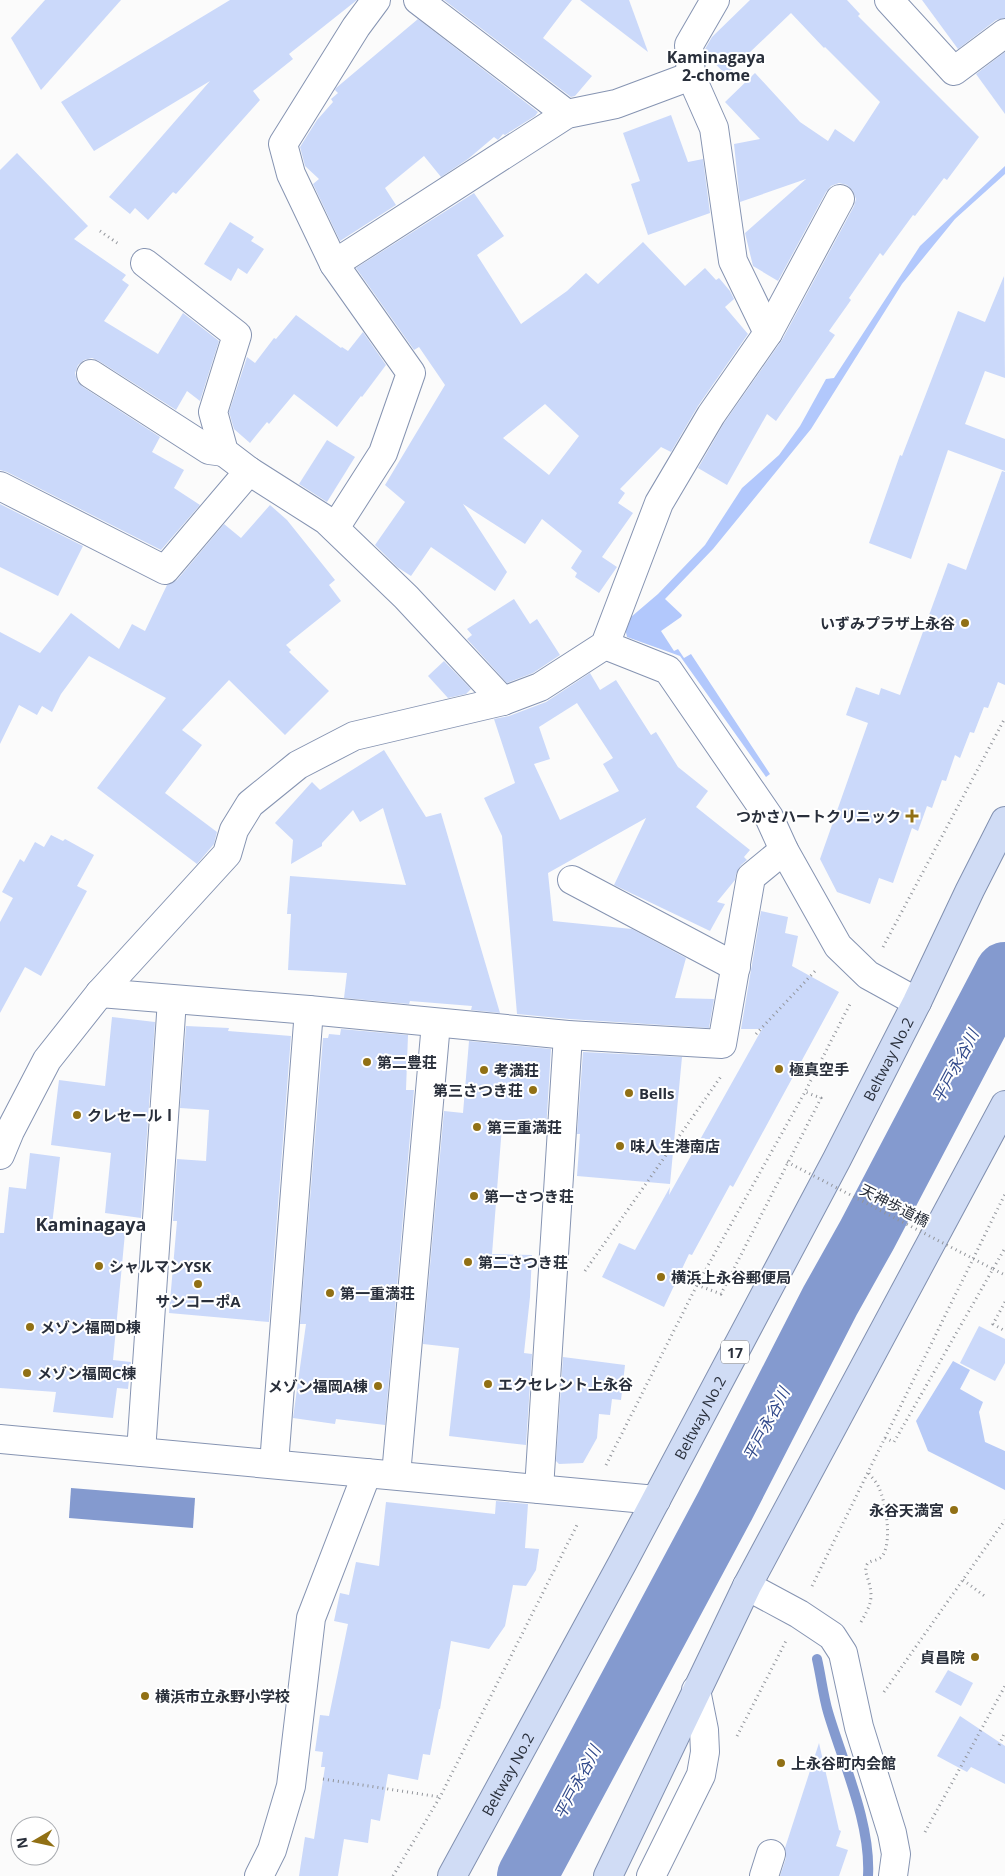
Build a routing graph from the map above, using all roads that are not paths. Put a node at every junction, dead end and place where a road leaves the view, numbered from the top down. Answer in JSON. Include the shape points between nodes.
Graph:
{"nodes":[{"id":1,"x":376,"y":0,"type":"edge"},
{"id":2,"x":418,"y":0,"type":"edge"},
{"id":3,"x":715,"y":0,"type":"edge"},
{"id":4,"x":889,"y":0,"type":"edge"},
{"id":5,"x":1005,"y":33,"type":"edge"},
{"id":6,"x":691,"y":76,"type":"junction"},
{"id":7,"x":567,"y":114,"type":"junction"},
{"id":8,"x":840,"y":199,"type":"dead end"},
{"id":9,"x":145,"y":263,"type":"dead end"},
{"id":10,"x":334,"y":264,"type":"junction"},
{"id":11,"x":768,"y":333,"type":"junction"},
{"id":12,"x":92,"y":374,"type":"dead end"},
{"id":13,"x":224,"y":452,"type":"junction"},
{"id":14,"x":249,"y":472,"type":"junction"},
{"id":15,"x":0,"y":486,"type":"edge"},
{"id":16,"x":335,"y":528,"type":"junction"},
{"id":17,"x":605,"y":645,"type":"junction"},
{"id":18,"x":503,"y":701,"type":"junction"},
{"id":19,"x":1005,"y":821,"type":"edge"},
{"id":20,"x":784,"y":850,"type":"junction"},
{"id":21,"x":572,"y":880,"type":"dead end"},
{"id":22,"x":736,"y":967,"type":"junction"},
{"id":23,"x":100,"y":993,"type":"junction"},
{"id":24,"x":172,"y":1000,"type":"junction"},
{"id":25,"x":917,"y":1002,"type":"junction"},
{"id":26,"x":310,"y":1010,"type":"junction"},
{"id":27,"x":436,"y":1023,"type":"junction"},
{"id":28,"x":568,"y":1035,"type":"junction"},
{"id":29,"x":1005,"y":1105,"type":"edge"},
{"id":30,"x":0,"y":1155,"type":"edge"},
{"id":31,"x":0,"y":1439,"type":"edge"},
{"id":32,"x":141,"y":1452,"type":"junction"},
{"id":33,"x":274,"y":1464,"type":"junction"},
{"id":34,"x":367,"y":1473,"type":"junction"},
{"id":35,"x":396,"y":1476,"type":"junction"},
{"id":36,"x":539,"y":1488,"type":"junction"},
{"id":37,"x":656,"y":1500,"type":"junction"},
{"id":38,"x":747,"y":1586,"type":"junction"},
{"id":39,"x":696,"y":1690,"type":"junction"},
{"id":40,"x":259,"y":1876,"type":"edge"},
{"id":41,"x":452,"y":1876,"type":"edge"},
{"id":42,"x":608,"y":1876,"type":"edge"},
{"id":43,"x":651,"y":1876,"type":"edge"},
{"id":44,"x":894,"y":1876,"type":"edge"}],
"edges":[{"from":1,"to":10,"type":"street","via":[[283,144],[291,174]]},
{"from":2,"to":7,"type":"street"},
{"from":3,"to":6,"type":"street","via":[[689,45]]},
{"from":4,"to":5,"type":"street","via":[[954,71]]},
{"from":6,"to":7,"type":"street","via":[[616,104]]},
{"from":6,"to":11,"type":"street","via":[[714,128],[733,261]]},
{"from":7,"to":10,"type":"street"},
{"from":8,"to":11,"type":"street"},
{"from":9,"to":13,"type":"street","via":[[237,335],[212,412]]},
{"from":10,"to":16,"type":"street","via":[[411,373],[383,453]]},
{"from":11,"to":17,"type":"street","via":[[711,414],[659,503]]},
{"from":12,"to":13,"type":"street","via":[[209,450]]},
{"from":13,"to":14,"type":"street"},
{"from":14,"to":15,"type":"street","via":[[165,570]]},
{"from":14,"to":16,"type":"street"},
{"from":16,"to":18,"type":"street","via":[[406,597]]},
{"from":17,"to":18,"type":"street","via":[[540,687]]},
{"from":17,"to":20,"type":"street","via":[[668,670],[769,817]]},
{"from":18,"to":23,"type":"street","via":[[354,736],[298,765],[250,804],[234,830],[227,854]]},
{"from":19,"to":25,"type":"main road","name":"Beltway No.2","number":"17"},
{"from":20,"to":22,"type":"street","via":[[751,878]]},
{"from":20,"to":25,"type":"street","via":[[838,946],[868,975]]},
{"from":21,"to":22,"type":"street"},
{"from":22,"to":28,"type":"street","via":[[722,1044]]},
{"from":23,"to":24,"type":"street"},
{"from":23,"to":30,"type":"street","via":[[47,1060]]},
{"from":24,"to":26,"type":"street"},
{"from":24,"to":32,"type":"street"},
{"from":25,"to":37,"type":"main road","name":"Beltway No.2","number":"17"},
{"from":26,"to":27,"type":"street"},
{"from":26,"to":33,"type":"street"},
{"from":27,"to":28,"type":"street"},
{"from":27,"to":35,"type":"street"},
{"from":28,"to":36,"type":"street"},
{"from":29,"to":38,"type":"main road"},
{"from":31,"to":32,"type":"street"},
{"from":32,"to":33,"type":"street"},
{"from":33,"to":34,"type":"street"},
{"from":34,"to":35,"type":"street"},
{"from":34,"to":40,"type":"street","via":[[311,1618],[292,1786],[272,1850]]},
{"from":35,"to":36,"type":"street"},
{"from":36,"to":37,"type":"street"},
{"from":37,"to":41,"type":"main road","name":"Beltway No.2","number":"17"},
{"from":38,"to":39,"type":"main road"},
{"from":38,"to":44,"type":"street","via":[[832,1636],[843,1653],[859,1727],[892,1833],[896,1854]]},
{"from":39,"to":42,"type":"main road"},
{"from":39,"to":43,"type":"street","via":[[704,1730],[701,1775]]}]}
